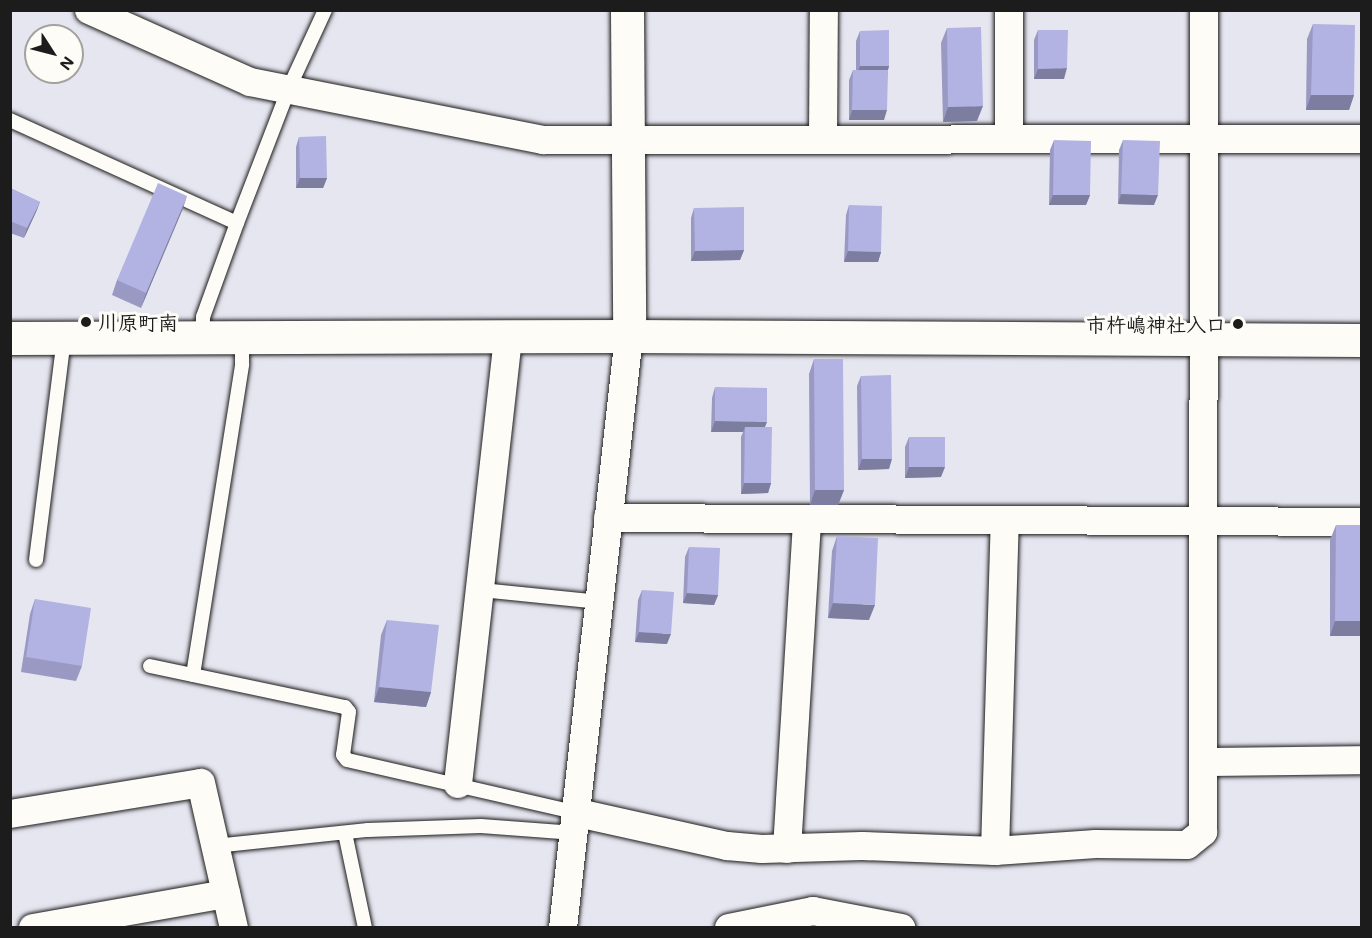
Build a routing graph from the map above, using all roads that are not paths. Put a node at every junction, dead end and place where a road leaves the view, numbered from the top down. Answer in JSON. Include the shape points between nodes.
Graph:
{"nodes":[{"id":1,"x":89,"y":10,"type":"edge"},
{"id":2,"x":325,"y":10,"type":"edge"},
{"id":3,"x":627,"y":10,"type":"edge"},
{"id":4,"x":824,"y":10,"type":"edge"},
{"id":5,"x":1009,"y":10,"type":"edge"},
{"id":6,"x":1204,"y":10,"type":"edge"},
{"id":7,"x":289,"y":88,"type":"junction"},
{"id":8,"x":10,"y":120,"type":"edge"},
{"id":9,"x":1009,"y":137,"type":"junction"},
{"id":10,"x":824,"y":138,"type":"junction"},
{"id":11,"x":628,"y":139,"type":"junction"},
{"id":12,"x":1204,"y":139,"type":"junction"},
{"id":13,"x":1362,"y":139,"type":"edge"},
{"id":14,"x":237,"y":223,"type":"junction"},
{"id":15,"x":629,"y":336,"type":"junction"},
{"id":16,"x":10,"y":338,"type":"edge"},
{"id":17,"x":64,"y":338,"type":"junction"},
{"id":18,"x":202,"y":338,"type":"junction"},
{"id":19,"x":508,"y":338,"type":"junction"},
{"id":20,"x":242,"y":340,"type":"junction"},
{"id":21,"x":1205,"y":340,"type":"junction"},
{"id":22,"x":1362,"y":340,"type":"edge"},
{"id":23,"x":608,"y":518,"type":"junction"},
{"id":24,"x":807,"y":521,"type":"junction"},
{"id":25,"x":1005,"y":522,"type":"junction"},
{"id":26,"x":1205,"y":522,"type":"junction"},
{"id":27,"x":1362,"y":522,"type":"edge"},
{"id":28,"x":36,"y":560,"type":"dead end"},
{"id":29,"x":481,"y":590,"type":"junction"},
{"id":30,"x":600,"y":602,"type":"junction"},
{"id":31,"x":150,"y":666,"type":"dead end"},
{"id":32,"x":193,"y":675,"type":"junction"},
{"id":33,"x":1362,"y":760,"type":"edge"},
{"id":34,"x":1204,"y":762,"type":"junction"},
{"id":35,"x":458,"y":784,"type":"junction"},
{"id":36,"x":10,"y":814,"type":"edge"},
{"id":37,"x":577,"y":823,"type":"junction"},
{"id":38,"x":345,"y":833,"type":"junction"},
{"id":39,"x":215,"y":846,"type":"junction"},
{"id":40,"x":787,"y":849,"type":"junction"},
{"id":41,"x":995,"y":850,"type":"junction"},
{"id":42,"x":226,"y":894,"type":"junction"},
{"id":43,"x":796,"y":920,"type":"edge"},
{"id":44,"x":33,"y":927,"type":"edge"},
{"id":45,"x":234,"y":927,"type":"edge"},
{"id":46,"x":365,"y":927,"type":"edge"},
{"id":47,"x":563,"y":927,"type":"edge"},
{"id":48,"x":729,"y":927,"type":"edge"},
{"id":49,"x":901,"y":927,"type":"edge"}],
"edges":[{"from":1,"to":7,"type":"street","via":[[236,78]]},
{"from":2,"to":7,"type":"lane"},
{"from":3,"to":11,"type":"street"},
{"from":4,"to":10,"type":"street"},
{"from":5,"to":9,"type":"street"},
{"from":6,"to":12,"type":"street"},
{"from":7,"to":11,"type":"street","via":[[543,140]]},
{"from":7,"to":14,"type":"lane"},
{"from":8,"to":14,"type":"lane"},
{"from":9,"to":10,"type":"street"},
{"from":9,"to":12,"type":"street"},
{"from":10,"to":11,"type":"street"},
{"from":11,"to":15,"type":"street"},
{"from":12,"to":13,"type":"street"},
{"from":12,"to":21,"type":"street"},
{"from":14,"to":18,"type":"lane","via":[[203,317]]},
{"from":15,"to":19,"type":"street"},
{"from":15,"to":21,"type":"street"},
{"from":15,"to":23,"type":"street"},
{"from":16,"to":17,"type":"street"},
{"from":17,"to":18,"type":"street"},
{"from":17,"to":28,"type":"lane"},
{"from":18,"to":20,"type":"street"},
{"from":19,"to":20,"type":"street"},
{"from":19,"to":29,"type":"street"},
{"from":20,"to":32,"type":"lane","via":[[242,364]]},
{"from":21,"to":22,"type":"street"},
{"from":21,"to":26,"type":"street"},
{"from":23,"to":24,"type":"street"},
{"from":23,"to":30,"type":"street"},
{"from":24,"to":25,"type":"street"},
{"from":24,"to":40,"type":"street"},
{"from":25,"to":26,"type":"street"},
{"from":25,"to":41,"type":"street"},
{"from":26,"to":27,"type":"street"},
{"from":26,"to":34,"type":"street"},
{"from":29,"to":30,"type":"lane"},
{"from":29,"to":35,"type":"street"},
{"from":30,"to":37,"type":"street"},
{"from":31,"to":32,"type":"lane"},
{"from":32,"to":35,"type":"lane","via":[[345,707],[349,712],[343,755],[347,760]]},
{"from":33,"to":34,"type":"street"},
{"from":34,"to":41,"type":"street","via":[[1203,832],[1187,845],[1096,844]]},
{"from":35,"to":37,"type":"lane"},
{"from":36,"to":39,"type":"street","via":[[201,783]]},
{"from":37,"to":38,"type":"lane"},
{"from":37,"to":40,"type":"street","via":[[727,846]]},
{"from":37,"to":47,"type":"street"},
{"from":38,"to":39,"type":"lane"},
{"from":38,"to":46,"type":"lane"},
{"from":39,"to":42,"type":"street"},
{"from":40,"to":41,"type":"street","via":[[862,846]]},
{"from":42,"to":44,"type":"street"},
{"from":42,"to":45,"type":"street"},
{"from":43,"to":48,"type":"street"},
{"from":43,"to":49,"type":"street","via":[[824,912]]}]}
